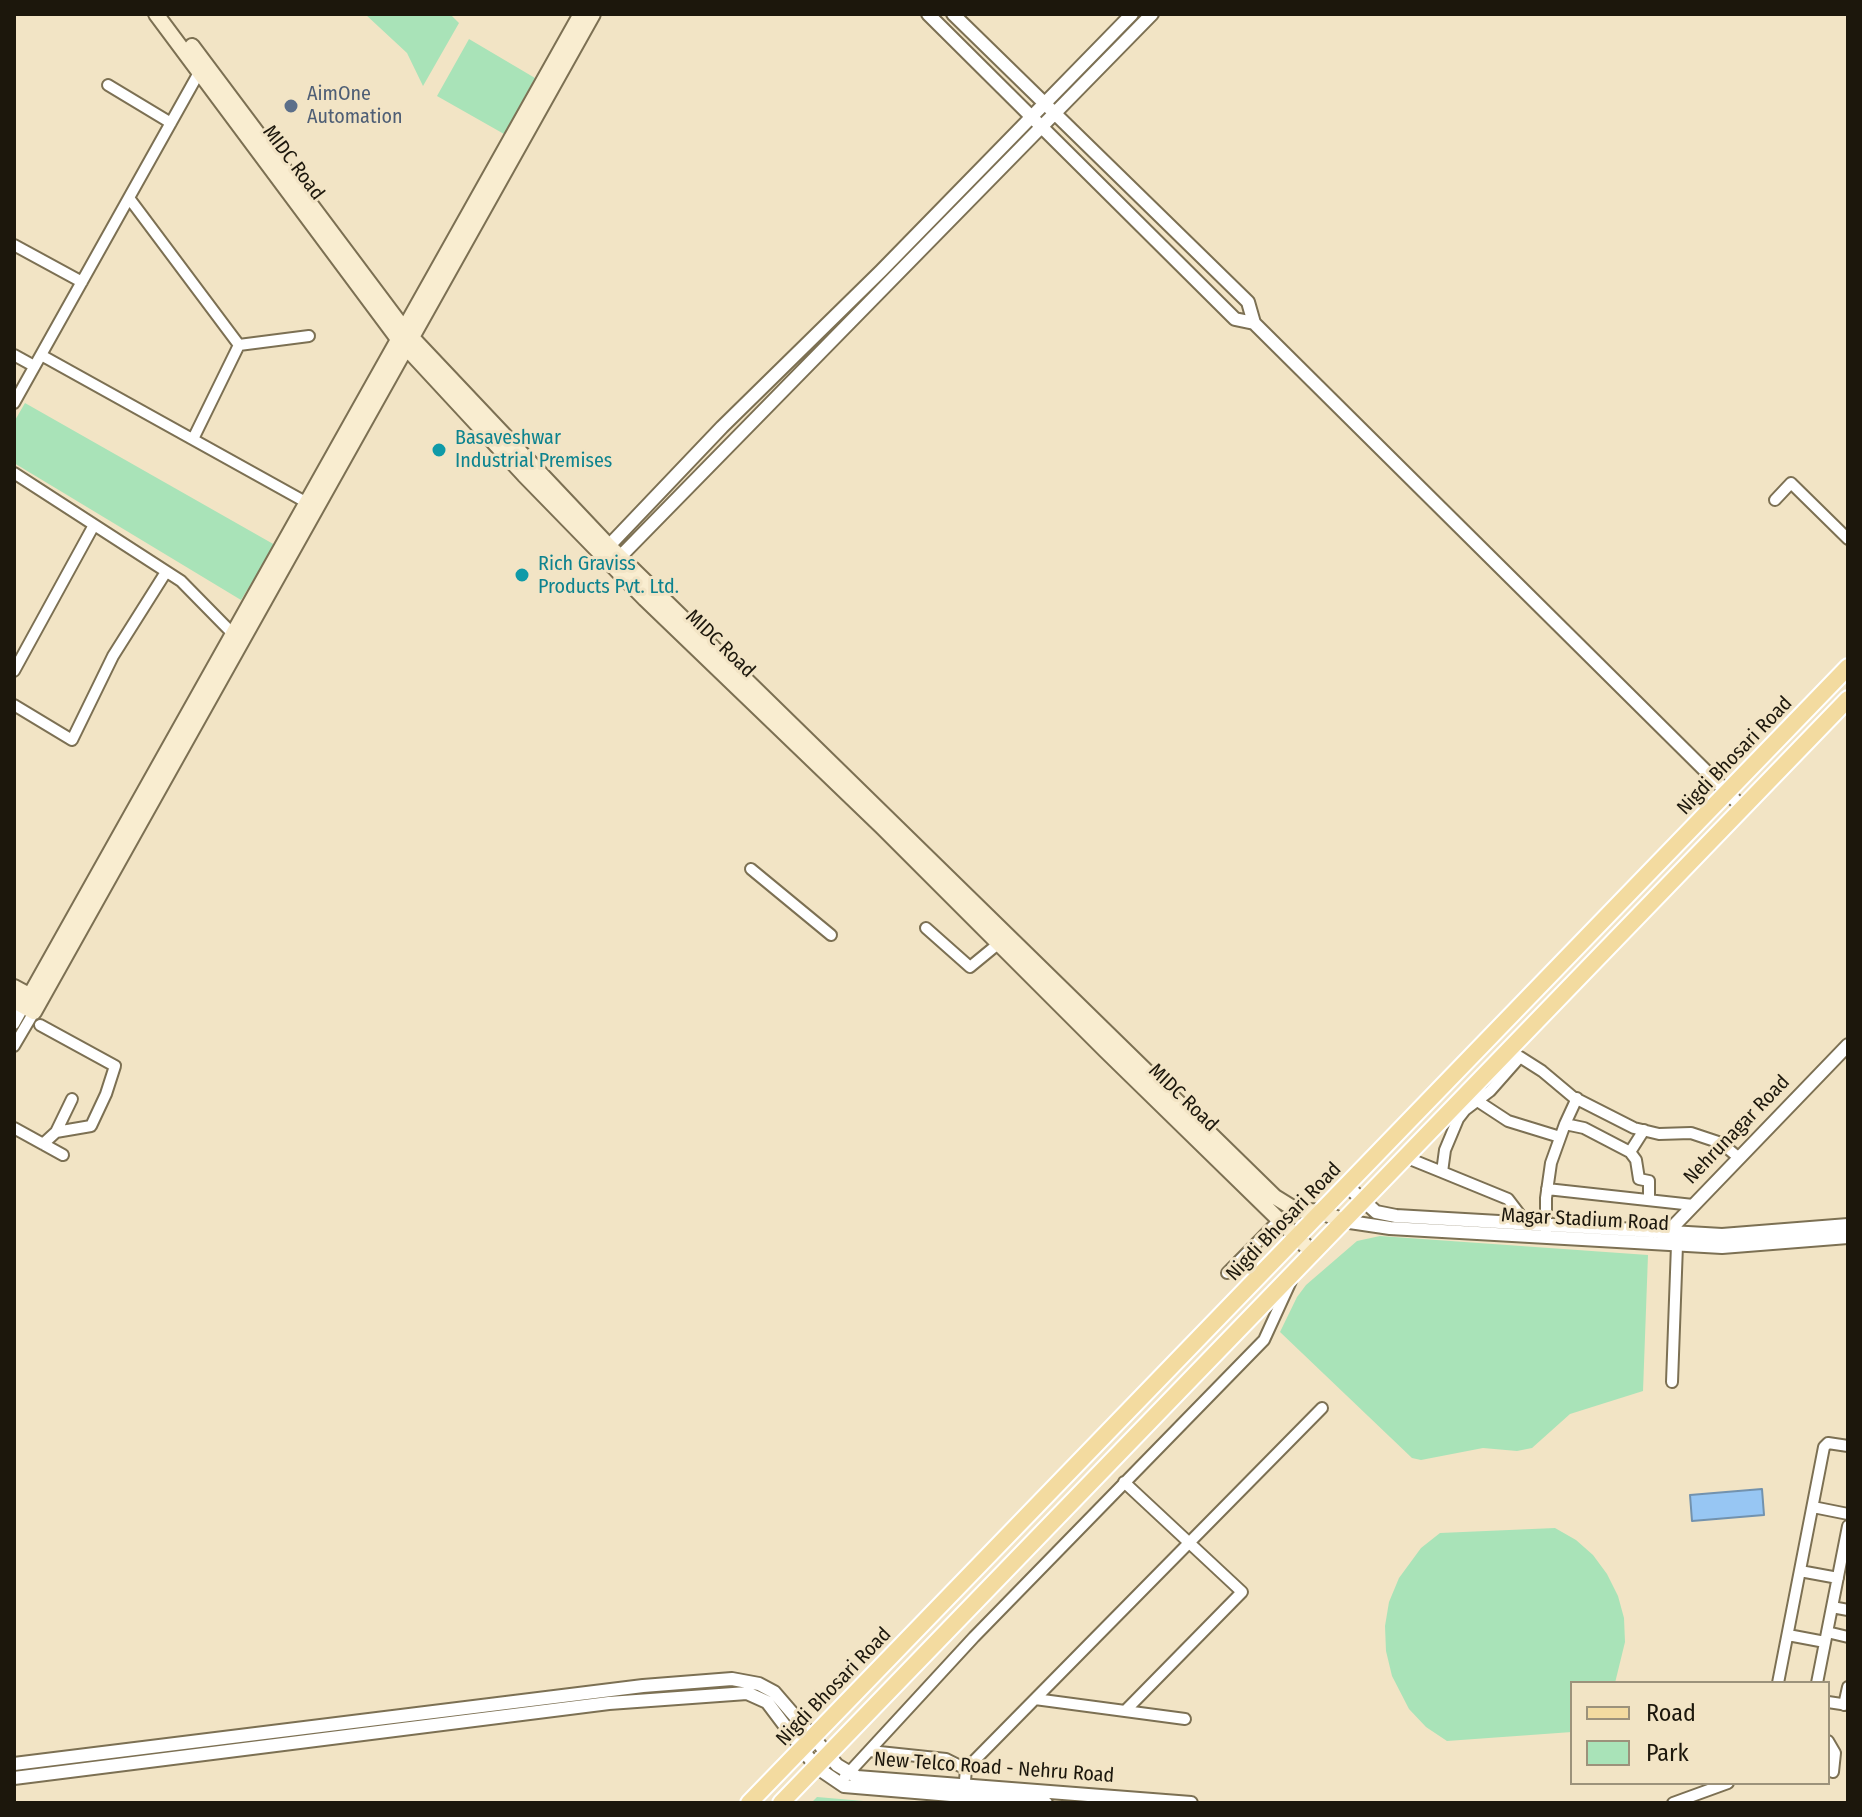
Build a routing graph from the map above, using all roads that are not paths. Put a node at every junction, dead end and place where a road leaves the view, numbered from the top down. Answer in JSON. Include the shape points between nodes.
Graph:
{"nodes":[{"id":1,"x":156,"y":14,"type":"edge"},
{"id":2,"x":168,"y":14,"type":"edge"},
{"id":3,"x":581,"y":14,"type":"edge"},
{"id":4,"x":593,"y":14,"type":"edge"},
{"id":5,"x":928,"y":14,"type":"edge"},
{"id":6,"x":953,"y":14,"type":"edge"},
{"id":7,"x":1132,"y":14,"type":"edge"},
{"id":8,"x":1152,"y":14,"type":"edge"},
{"id":9,"x":202,"y":68,"type":"junction"},
{"id":10,"x":108,"y":85,"type":"dead end"},
{"id":11,"x":1045,"y":104,"type":"junction"},
{"id":12,"x":1055,"y":114,"type":"junction"},
{"id":13,"x":1032,"y":117,"type":"junction"},
{"id":14,"x":171,"y":123,"type":"junction"},
{"id":15,"x":1043,"y":127,"type":"junction"},
{"id":16,"x":129,"y":198,"type":"junction"},
{"id":17,"x":14,"y":245,"type":"edge"},
{"id":18,"x":82,"y":282,"type":"junction"},
{"id":19,"x":1254,"y":323,"type":"junction"},
{"id":20,"x":309,"y":336,"type":"dead end"},
{"id":21,"x":405,"y":338,"type":"junction"},
{"id":22,"x":239,"y":345,"type":"junction"},
{"id":23,"x":14,"y":355,"type":"edge"},
{"id":24,"x":41,"y":355,"type":"junction"},
{"id":25,"x":34,"y":366,"type":"junction"},
{"id":26,"x":14,"y":403,"type":"edge"},
{"id":27,"x":193,"y":439,"type":"junction"},
{"id":28,"x":14,"y":473,"type":"edge"},
{"id":29,"x":1775,"y":500,"type":"dead end"},
{"id":30,"x":312,"y":505,"type":"junction"},
{"id":31,"x":94,"y":525,"type":"junction"},
{"id":32,"x":1848,"y":539,"type":"edge"},
{"id":33,"x":610,"y":556,"type":"junction"},
{"id":34,"x":166,"y":572,"type":"junction"},
{"id":35,"x":237,"y":638,"type":"junction"},
{"id":36,"x":1848,"y":667,"type":"edge"},
{"id":37,"x":14,"y":671,"type":"edge"},
{"id":38,"x":1848,"y":699,"type":"edge"},
{"id":39,"x":14,"y":705,"type":"edge"},
{"id":40,"x":1727,"y":793,"type":"junction"},
{"id":41,"x":1743,"y":808,"type":"junction"},
{"id":42,"x":751,"y":869,"type":"dead end"},
{"id":43,"x":946,"y":882,"type":"junction"},
{"id":44,"x":926,"y":928,"type":"dead end"},
{"id":45,"x":831,"y":935,"type":"dead end"},
{"id":46,"x":998,"y":944,"type":"junction"},
{"id":47,"x":14,"y":987,"type":"edge"},
{"id":48,"x":30,"y":1007,"type":"edge"},
{"id":49,"x":14,"y":1024,"type":"edge"},
{"id":50,"x":1848,"y":1045,"type":"edge"},
{"id":51,"x":14,"y":1046,"type":"edge"},
{"id":52,"x":1577,"y":1098,"type":"junction"},
{"id":53,"x":72,"y":1099,"type":"dead end"},
{"id":54,"x":1476,"y":1100,"type":"junction"},
{"id":55,"x":1456,"y":1112,"type":"junction"},
{"id":56,"x":1565,"y":1124,"type":"junction"},
{"id":57,"x":14,"y":1128,"type":"edge"},
{"id":58,"x":1644,"y":1130,"type":"junction"},
{"id":59,"x":56,"y":1132,"type":"junction"},
{"id":60,"x":1560,"y":1137,"type":"junction"},
{"id":61,"x":43,"y":1144,"type":"junction"},
{"id":62,"x":1630,"y":1152,"type":"junction"},
{"id":63,"x":63,"y":1155,"type":"dead end"},
{"id":64,"x":1405,"y":1157,"type":"junction"},
{"id":65,"x":1738,"y":1157,"type":"junction"},
{"id":66,"x":1442,"y":1172,"type":"junction"},
{"id":67,"x":1347,"y":1186,"type":"junction"},
{"id":68,"x":1547,"y":1189,"type":"junction"},
{"id":69,"x":1649,"y":1199,"type":"junction"},
{"id":70,"x":1363,"y":1202,"type":"junction"},
{"id":71,"x":1693,"y":1205,"type":"junction"},
{"id":72,"x":1322,"y":1212,"type":"junction"},
{"id":73,"x":1279,"y":1220,"type":"junction"},
{"id":74,"x":1343,"y":1221,"type":"junction"},
{"id":75,"x":1527,"y":1224,"type":"junction"},
{"id":76,"x":1848,"y":1225,"type":"edge"},
{"id":77,"x":1546,"y":1231,"type":"junction"},
{"id":78,"x":1668,"y":1232,"type":"junction"},
{"id":79,"x":1297,"y":1237,"type":"junction"},
{"id":80,"x":1848,"y":1237,"type":"edge"},
{"id":81,"x":1656,"y":1244,"type":"junction"},
{"id":82,"x":1677,"y":1245,"type":"junction"},
{"id":83,"x":1313,"y":1253,"type":"junction"},
{"id":84,"x":1295,"y":1272,"type":"junction"},
{"id":85,"x":1227,"y":1273,"type":"dead end"},
{"id":86,"x":1672,"y":1382,"type":"dead end"},
{"id":87,"x":1322,"y":1408,"type":"dead end"},
{"id":88,"x":1848,"y":1446,"type":"edge"},
{"id":89,"x":1124,"y":1482,"type":"junction"},
{"id":90,"x":1813,"y":1507,"type":"junction"},
{"id":91,"x":1848,"y":1514,"type":"edge"},
{"id":92,"x":1848,"y":1526,"type":"edge"},
{"id":93,"x":1846,"y":1542,"type":"edge"},
{"id":94,"x":1189,"y":1543,"type":"junction"},
{"id":95,"x":1800,"y":1571,"type":"junction"},
{"id":96,"x":1838,"y":1578,"type":"junction"},
{"id":97,"x":1832,"y":1607,"type":"junction"},
{"id":98,"x":1848,"y":1610,"type":"edge"},
{"id":99,"x":956,"y":1622,"type":"junction"},
{"id":100,"x":1788,"y":1635,"type":"junction"},
{"id":101,"x":974,"y":1637,"type":"junction"},
{"id":102,"x":1826,"y":1637,"type":"junction"},
{"id":103,"x":1848,"y":1637,"type":"edge"},
{"id":104,"x":1778,"y":1681,"type":"edge"},
{"id":105,"x":1817,"y":1681,"type":"edge"},
{"id":106,"x":1848,"y":1687,"type":"edge"},
{"id":107,"x":1035,"y":1699,"type":"junction"},
{"id":108,"x":1846,"y":1705,"type":"edge"},
{"id":109,"x":1125,"y":1711,"type":"junction"},
{"id":110,"x":1185,"y":1719,"type":"dead end"},
{"id":111,"x":807,"y":1742,"type":"junction"},
{"id":112,"x":1830,"y":1744,"type":"edge"},
{"id":113,"x":870,"y":1751,"type":"junction"},
{"id":114,"x":822,"y":1760,"type":"junction"},
{"id":115,"x":14,"y":1764,"type":"edge"},
{"id":116,"x":966,"y":1769,"type":"junction"},
{"id":117,"x":1831,"y":1772,"type":"edge"},
{"id":118,"x":1848,"y":1772,"type":"edge"},
{"id":119,"x":848,"y":1774,"type":"junction"},
{"id":120,"x":14,"y":1778,"type":"edge"},
{"id":121,"x":838,"y":1784,"type":"junction"},
{"id":122,"x":1722,"y":1785,"type":"edge"},
{"id":123,"x":964,"y":1791,"type":"junction"},
{"id":124,"x":1170,"y":1802,"type":"edge"},
{"id":125,"x":749,"y":1803,"type":"edge"},
{"id":126,"x":781,"y":1803,"type":"edge"},
{"id":127,"x":1046,"y":1803,"type":"edge"},
{"id":128,"x":1191,"y":1803,"type":"edge"},
{"id":129,"x":1673,"y":1803,"type":"edge"}],
"edges":[{"from":1,"to":9,"type":"main road","name":"MIDC Road"},
{"from":2,"to":9,"type":"main road","name":"MIDC Road"},
{"from":3,"to":21,"type":"main road"},
{"from":4,"to":21,"type":"main road"},
{"from":5,"to":13,"type":"street"},
{"from":6,"to":11,"type":"street"},
{"from":7,"to":11,"type":"street"},
{"from":8,"to":12,"type":"street"},
{"from":9,"to":14,"type":"street"},
{"from":9,"to":21,"type":"main road","name":"MIDC Road"},
{"from":10,"to":14,"type":"street"},
{"from":11,"to":12,"type":"street"},
{"from":11,"to":13,"type":"street"},
{"from":12,"to":15,"type":"street"},
{"from":12,"to":19,"type":"street","via":[[1248,302]]},
{"from":13,"to":15,"type":"street"},
{"from":13,"to":33,"type":"street","via":[[722,427]]},
{"from":14,"to":16,"type":"street"},
{"from":15,"to":19,"type":"street","via":[[1235,319]]},
{"from":15,"to":33,"type":"street"},
{"from":16,"to":18,"type":"street"},
{"from":16,"to":22,"type":"street"},
{"from":17,"to":18,"type":"street"},
{"from":18,"to":24,"type":"street"},
{"from":19,"to":40,"type":"street"},
{"from":20,"to":22,"type":"street"},
{"from":21,"to":30,"type":"main road"},
{"from":21,"to":33,"type":"main road","name":"MIDC Road"},
{"from":22,"to":27,"type":"street"},
{"from":23,"to":25,"type":"street"},
{"from":24,"to":25,"type":"street"},
{"from":24,"to":27,"type":"street"},
{"from":25,"to":26,"type":"street"},
{"from":27,"to":30,"type":"street"},
{"from":28,"to":31,"type":"street"},
{"from":29,"to":32,"type":"street","via":[[1791,483]]},
{"from":30,"to":35,"type":"main road"},
{"from":31,"to":34,"type":"street"},
{"from":31,"to":37,"type":"street"},
{"from":33,"to":43,"type":"main road","name":"MIDC Road"},
{"from":34,"to":35,"type":"street"},
{"from":34,"to":39,"type":"street","via":[[113,656],[72,740]]},
{"from":35,"to":48,"type":"main road"},
{"from":36,"to":40,"type":"main road","name":"Nigdi Bhosari Road"},
{"from":38,"to":41,"type":"main road","name":"Nigdi Bhosari Road"},
{"from":40,"to":41,"type":"street"},
{"from":40,"to":67,"type":"main road","name":"Nigdi Bhosari Road"},
{"from":41,"to":55,"type":"main road","name":"Nigdi Bhosari Road"},
{"from":42,"to":45,"type":"street"},
{"from":43,"to":46,"type":"main road","name":"MIDC Road"},
{"from":43,"to":72,"type":"main road","name":"Magar Stadium Road","via":[[1275,1197],[1296,1210]]},
{"from":44,"to":46,"type":"street","via":[[970,967]]},
{"from":46,"to":73,"type":"main road","name":"MIDC Road"},
{"from":47,"to":48,"type":"main road"},
{"from":48,"to":49,"type":"street"},
{"from":48,"to":51,"type":"street"},
{"from":48,"to":59,"type":"street","via":[[115,1066],[91,1126]]},
{"from":50,"to":65,"type":"street","name":"Nehrunagar Road"},
{"from":52,"to":54,"type":"street","via":[[1520,1057]]},
{"from":52,"to":56,"type":"street"},
{"from":52,"to":58,"type":"street"},
{"from":53,"to":59,"type":"street"},
{"from":54,"to":55,"type":"street"},
{"from":54,"to":60,"type":"street","via":[[1508,1121]]},
{"from":55,"to":64,"type":"main road","name":"Nigdi Bhosari Road"},
{"from":55,"to":66,"type":"street"},
{"from":56,"to":60,"type":"street"},
{"from":56,"to":62,"type":"street"},
{"from":57,"to":61,"type":"street"},
{"from":58,"to":62,"type":"street"},
{"from":58,"to":65,"type":"street","via":[[1691,1133],[1721,1143]]},
{"from":59,"to":61,"type":"street"},
{"from":60,"to":68,"type":"street"},
{"from":61,"to":63,"type":"street"},
{"from":62,"to":69,"type":"street","via":[[1639,1179],[1649,1181]]},
{"from":64,"to":66,"type":"street"},
{"from":64,"to":70,"type":"main road","name":"Nigdi Bhosari Road"},
{"from":65,"to":71,"type":"street","name":"Nehrunagar Road"},
{"from":66,"to":75,"type":"street","via":[[1508,1199]]},
{"from":67,"to":70,"type":"street","name":"Magar Stadium Road"},
{"from":67,"to":72,"type":"main road","name":"Nigdi Bhosari Road"},
{"from":68,"to":69,"type":"street"},
{"from":68,"to":77,"type":"street"},
{"from":69,"to":71,"type":"street"},
{"from":70,"to":74,"type":"main road","name":"Nigdi Bhosari Road"},
{"from":70,"to":75,"type":"street","name":"Magar Stadium Road","via":[[1376,1212],[1396,1216]]},
{"from":71,"to":78,"type":"street","name":"Nehrunagar Road"},
{"from":72,"to":74,"type":"main road","name":"Magar Stadium Road"},
{"from":72,"to":79,"type":"main road","name":"Nigdi Bhosari Road"},
{"from":73,"to":79,"type":"main road","name":"MIDC Road"},
{"from":73,"to":85,"type":"street"},
{"from":74,"to":77,"type":"street","name":"Magar Stadium Road","via":[[1390,1228]]},
{"from":74,"to":83,"type":"main road","name":"Nigdi Bhosari Road"},
{"from":75,"to":77,"type":"street","name":"Magar Stadium Road"},
{"from":76,"to":78,"type":"street","name":"Magar Stadium Road","via":[[1742,1235]]},
{"from":77,"to":78,"type":"street","name":"Magar Stadium Road"},
{"from":77,"to":81,"type":"street","name":"Magar Stadium Road"},
{"from":78,"to":81,"type":"street","name":"Nehrunagar Road"},
{"from":79,"to":83,"type":"main road","name":"MIDC Road"},
{"from":79,"to":111,"type":"main road","name":"Nigdi Bhosari Road"},
{"from":80,"to":82,"type":"street","name":"Magar Stadium Road","via":[[1742,1247]]},
{"from":81,"to":82,"type":"street","name":"Magar Stadium Road"},
{"from":82,"to":86,"type":"street"},
{"from":83,"to":84,"type":"main road","name":"Nigdi Bhosari Road"},
{"from":84,"to":89,"type":"street","via":[[1264,1340]]},
{"from":84,"to":99,"type":"main road","name":"Nigdi Bhosari Road"},
{"from":87,"to":94,"type":"street"},
{"from":88,"to":90,"type":"street","via":[[1826,1445]]},
{"from":89,"to":94,"type":"street"},
{"from":89,"to":101,"type":"street"},
{"from":90,"to":91,"type":"street"},
{"from":90,"to":95,"type":"street"},
{"from":92,"to":93,"type":"street"},
{"from":93,"to":96,"type":"street"},
{"from":94,"to":107,"type":"street"},
{"from":94,"to":109,"type":"street","via":[[1242,1592]]},
{"from":95,"to":96,"type":"street"},
{"from":95,"to":100,"type":"street"},
{"from":96,"to":97,"type":"street"},
{"from":97,"to":98,"type":"street"},
{"from":97,"to":102,"type":"street"},
{"from":99,"to":101,"type":"street"},
{"from":99,"to":114,"type":"main road","name":"Nigdi Bhosari Road"},
{"from":100,"to":102,"type":"street"},
{"from":100,"to":104,"type":"street"},
{"from":101,"to":113,"type":"street"},
{"from":102,"to":103,"type":"street"},
{"from":102,"to":105,"type":"street"},
{"from":106,"to":108,"type":"street"},
{"from":107,"to":109,"type":"street"},
{"from":107,"to":116,"type":"street"},
{"from":109,"to":110,"type":"street"},
{"from":111,"to":114,"type":"street","name":"New Telco Road - Nehru Road"},
{"from":111,"to":115,"type":"street","via":[[774,1692],[732,1679]]},
{"from":111,"to":120,"type":"street","via":[[767,1702],[747,1693],[609,1703]]},
{"from":111,"to":125,"type":"main road","name":"Nigdi Bhosari Road"},
{"from":112,"to":117,"type":"street","via":[[1835,1753]]},
{"from":113,"to":116,"type":"street","via":[[946,1759]]},
{"from":113,"to":119,"type":"street"},
{"from":114,"to":119,"type":"street","name":"New Telco Road - Nehru Road"},
{"from":114,"to":121,"type":"street","name":"New Telco Road - Nehru Road"},
{"from":114,"to":126,"type":"main road","name":"Nigdi Bhosari Road"},
{"from":116,"to":123,"type":"street"},
{"from":117,"to":118,"type":"street"},
{"from":119,"to":121,"type":"street"},
{"from":119,"to":123,"type":"street","name":"New Telco Road - Nehru Road"},
{"from":121,"to":123,"type":"street","name":"New Telco Road - Nehru Road"},
{"from":122,"to":129,"type":"street"},
{"from":123,"to":124,"type":"street","name":"New Telco Road - Nehru Road"},
{"from":123,"to":127,"type":"street","name":"New Telco Road - Nehru Road"},
{"from":124,"to":128,"type":"street","name":"New Telco Road - Nehru Road"}]}
